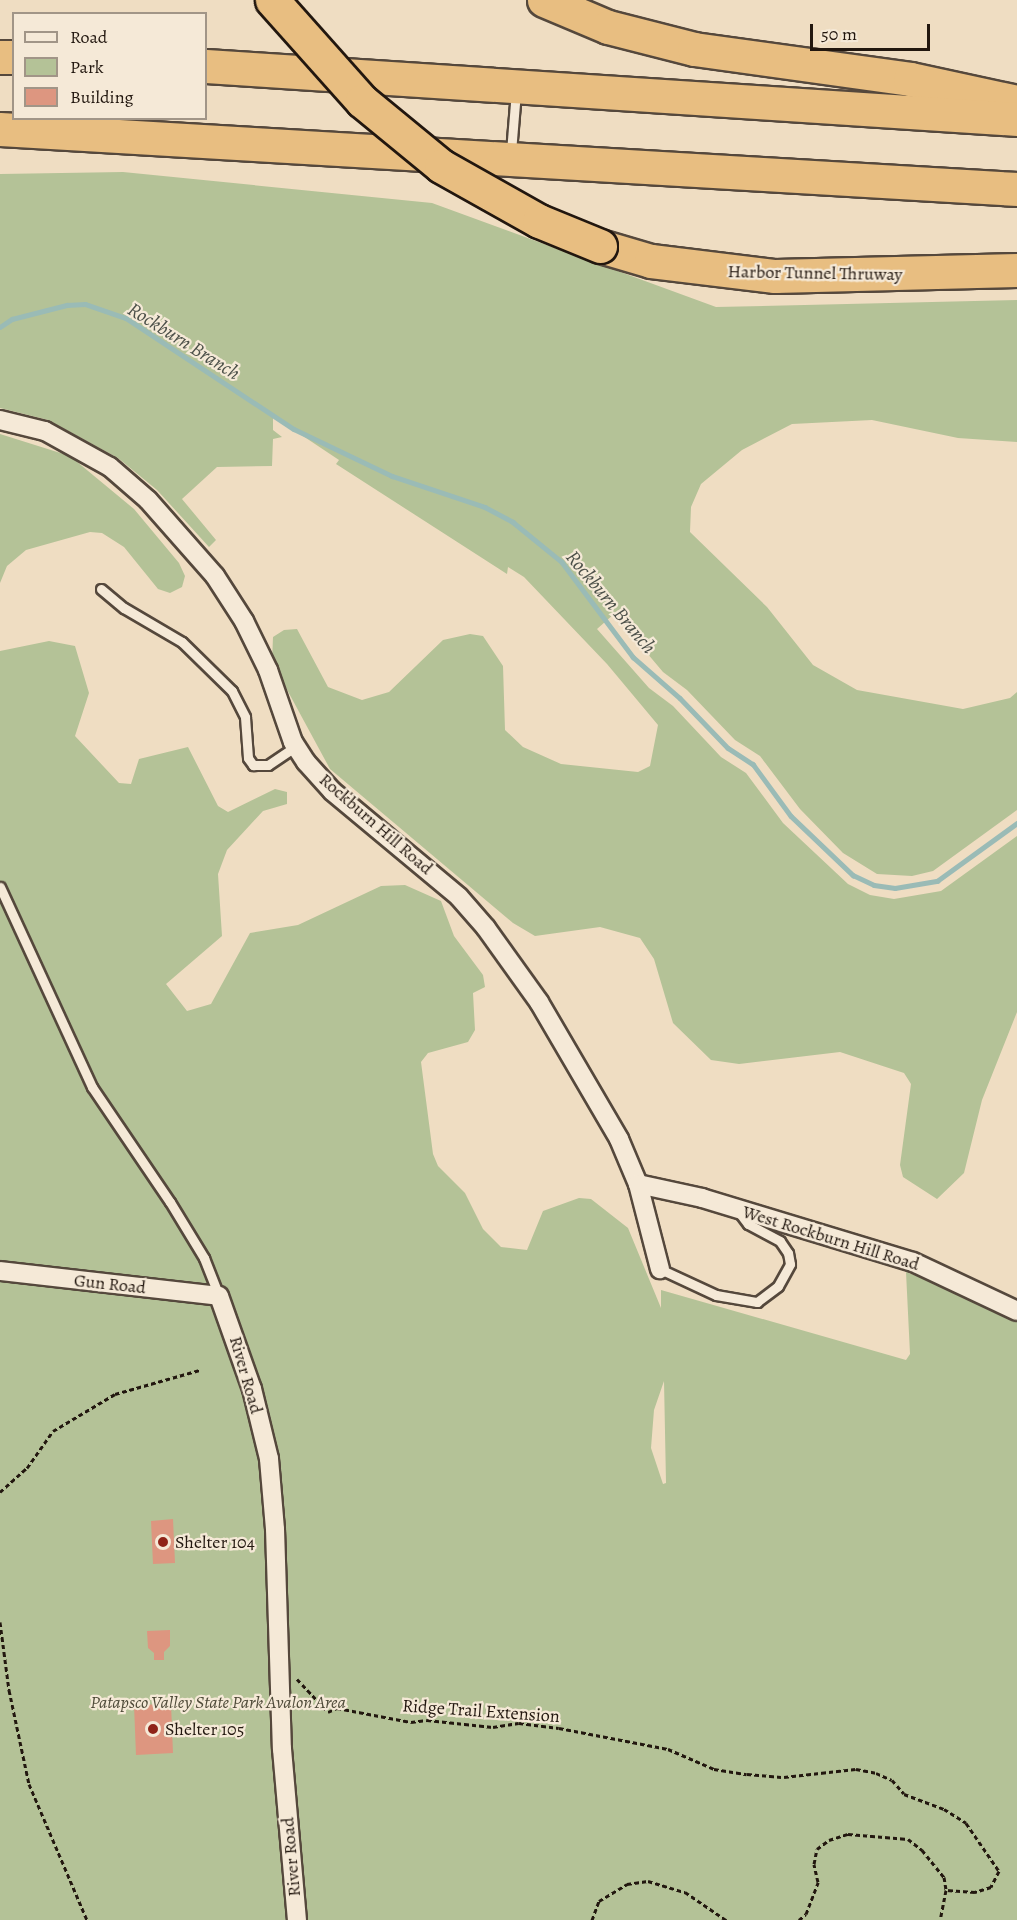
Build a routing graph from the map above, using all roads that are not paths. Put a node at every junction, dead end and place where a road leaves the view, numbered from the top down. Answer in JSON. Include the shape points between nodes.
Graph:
{"nodes":[{"id":1,"x":272,"y":0,"type":"edge"},
{"id":2,"x":544,"y":0,"type":"edge"},
{"id":3,"x":207,"y":66,"type":"edge"},
{"id":4,"x":516,"y":86,"type":"junction"},
{"id":5,"x":1017,"y":102,"type":"edge"},
{"id":6,"x":1017,"y":118,"type":"edge"},
{"id":7,"x":0,"y":129,"type":"edge"},
{"id":8,"x":511,"y":158,"type":"junction"},
{"id":9,"x":1017,"y":189,"type":"edge"},
{"id":10,"x":1017,"y":270,"type":"edge"},
{"id":11,"x":0,"y":420,"type":"edge"},
{"id":12,"x":101,"y":589,"type":"dead end"},
{"id":13,"x":296,"y":746,"type":"junction"},
{"id":14,"x":0,"y":886,"type":"edge"},
{"id":15,"x":638,"y":1184,"type":"junction"},
{"id":16,"x":735,"y":1208,"type":"junction"},
{"id":17,"x":660,"y":1269,"type":"joint"},
{"id":18,"x":0,"y":1271,"type":"edge"},
{"id":19,"x":219,"y":1296,"type":"junction"},
{"id":20,"x":1017,"y":1311,"type":"edge"},
{"id":21,"x":297,"y":1920,"type":"edge"}],
"edges":[{"from":1,"to":10,"type":"highway","name":"Harbor Tunnel Thruway","bridge":true,"via":[[362,101],[441,165],[539,221],[600,246],[651,261],[775,276]]},
{"from":2,"to":5,"type":"highway","via":[[608,27],[694,49],[910,79]]},
{"from":3,"to":4,"type":"highway"},
{"from":4,"to":6,"type":"highway"},
{"from":4,"to":8,"type":"lane"},
{"from":7,"to":8,"type":"highway"},
{"from":8,"to":9,"type":"highway"},
{"from":11,"to":13,"type":"street","name":"Rockburn Hill Road","via":[[45,431],[79,447],[148,500],[184,539],[215,576],[244,621],[268,670]]},
{"from":12,"to":13,"type":"lane","via":[[124,608],[182,642],[232,691],[245,717],[248,758],[254,765],[268,765]]},
{"from":13,"to":15,"type":"street","name":"Rockburn Hill Road","via":[[332,791],[427,868],[486,928],[539,1002],[588,1082]]},
{"from":14,"to":19,"type":"lane","name":"River Road","via":[[92,1087],[170,1202],[204,1258]]},
{"from":15,"to":16,"type":"street","name":"West Rockburn Hill Road"},
{"from":15,"to":17,"type":"street","name":"Rockburn Hill Road"},
{"from":16,"to":17,"type":"lane","via":[[748,1224],[780,1241],[788,1253],[790,1264],[778,1286],[757,1302],[716,1295]]},
{"from":16,"to":20,"type":"street","name":"West Rockburn Hill Road","via":[[914,1262]]},
{"from":18,"to":19,"type":"street","name":"Gun Road"},
{"from":19,"to":21,"type":"street","name":"River Road","via":[[252,1389],[269,1459],[282,1749]]}]}
